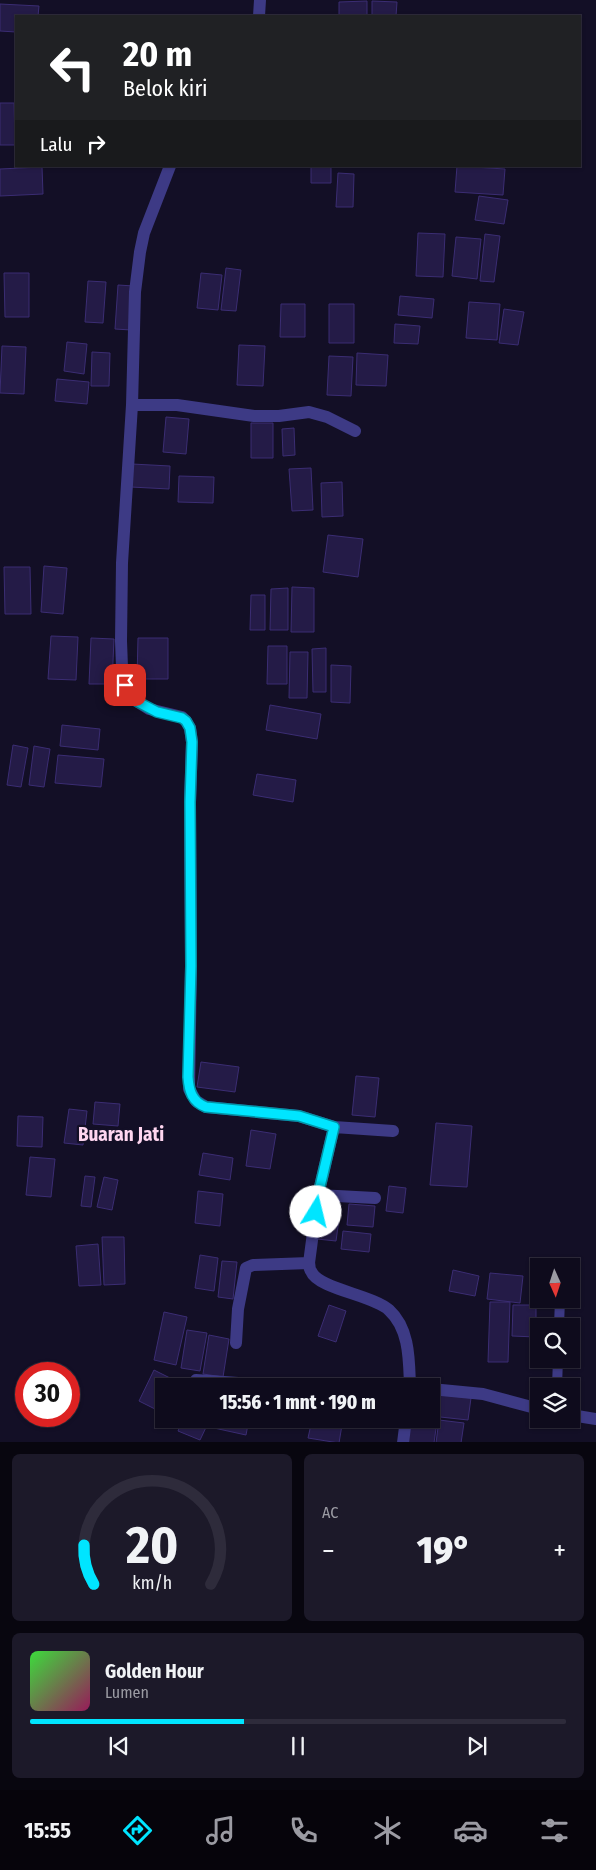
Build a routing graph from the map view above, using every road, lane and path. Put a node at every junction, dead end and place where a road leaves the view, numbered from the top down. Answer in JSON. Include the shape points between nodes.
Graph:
{"nodes":[{"id":1,"x":260,"y":0,"type":"edge"},
{"id":2,"x":259,"y":15,"type":"edge"},
{"id":3,"x":170,"y":167,"type":"edge"},
{"id":4,"x":132,"y":405,"type":"junction"},
{"id":5,"x":355,"y":431,"type":"dead end"},
{"id":6,"x":334,"y":1127,"type":"junction"},
{"id":7,"x":393,"y":1131,"type":"dead end"},
{"id":8,"x":318,"y":1195,"type":"junction"},
{"id":9,"x":375,"y":1198,"type":"dead end"},
{"id":10,"x":309,"y":1263,"type":"junction"},
{"id":11,"x":236,"y":1343,"type":"dead end"},
{"id":12,"x":409,"y":1378,"type":"edge"},
{"id":13,"x":440,"y":1391,"type":"edge"},
{"id":14,"x":530,"y":1407,"type":"edge"},
{"id":15,"x":580,"y":1416,"type":"edge"},
{"id":16,"x":596,"y":1419,"type":"edge"},
{"id":17,"x":405,"y":1428,"type":"edge"},
{"id":18,"x":403,"y":1442,"type":"edge"}],
"edges":[{"from":1,"to":2,"type":"street"},
{"from":3,"to":4,"type":"street","via":[[140,252],[135,292]]},
{"from":4,"to":5,"type":"street","via":[[177,406],[254,416],[308,412]]},
{"from":4,"to":6,"type":"street","via":[[122,563],[124,676],[130,697],[150,710],[175,715],[186,721],[192,742],[189,1088],[196,1101],[206,1107],[299,1116]]},
{"from":6,"to":7,"type":"street"},
{"from":6,"to":8,"type":"street"},
{"from":8,"to":9,"type":"street"},
{"from":8,"to":10,"type":"street"},
{"from":10,"to":11,"type":"street","via":[[252,1265],[246,1268],[238,1309]]},
{"from":10,"to":12,"type":"street","via":[[316,1278],[389,1310],[406,1338]]},
{"from":13,"to":14,"type":"street","via":[[483,1394]]},
{"from":15,"to":16,"type":"street"},
{"from":17,"to":18,"type":"street"}]}
